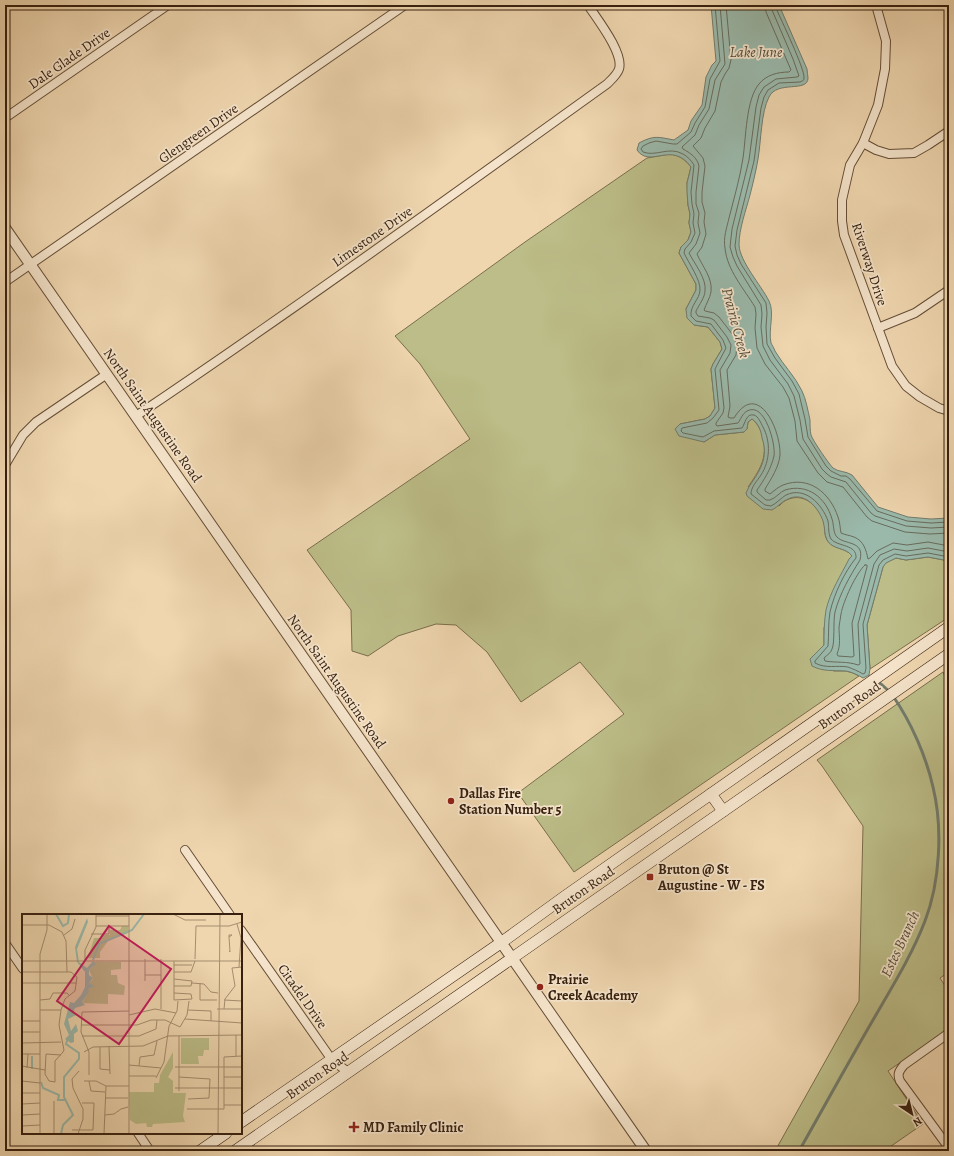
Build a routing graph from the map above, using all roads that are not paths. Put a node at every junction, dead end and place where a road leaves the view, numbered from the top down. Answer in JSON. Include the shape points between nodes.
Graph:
{"nodes":[{"id":1,"x":168,"y":5,"type":"edge"},
{"id":2,"x":405,"y":5,"type":"edge"},
{"id":3,"x":588,"y":5,"type":"edge"},
{"id":4,"x":876,"y":5,"type":"edge"},
{"id":5,"x":5,"y":118,"type":"edge"},
{"id":6,"x":949,"y":130,"type":"edge"},
{"id":7,"x":863,"y":143,"type":"junction"},
{"id":8,"x":5,"y":228,"type":"edge"},
{"id":9,"x":31,"y":264,"type":"junction"},
{"id":10,"x":5,"y":282,"type":"edge"},
{"id":11,"x":949,"y":290,"type":"edge"},
{"id":12,"x":878,"y":328,"type":"junction"},
{"id":13,"x":107,"y":374,"type":"junction"},
{"id":14,"x":949,"y":411,"type":"edge"},
{"id":15,"x":136,"y":416,"type":"junction"},
{"id":16,"x":5,"y":465,"type":"edge"},
{"id":17,"x":949,"y":627,"type":"edge"},
{"id":18,"x":949,"y":654,"type":"edge"},
{"id":19,"x":711,"y":794,"type":"junction"},
{"id":20,"x":723,"y":811,"type":"junction"},
{"id":21,"x":185,"y":850,"type":"dead end"},
{"id":22,"x":228,"y":914,"type":"edge"},
{"id":23,"x":242,"y":931,"type":"edge"},
{"id":24,"x":502,"y":942,"type":"junction"},
{"id":25,"x":5,"y":943,"type":"edge"},
{"id":26,"x":512,"y":958,"type":"junction"},
{"id":27,"x":22,"y":968,"type":"edge"},
{"id":28,"x":949,"y":1033,"type":"edge"},
{"id":29,"x":332,"y":1060,"type":"junction"},
{"id":30,"x":348,"y":1072,"type":"junction"},
{"id":31,"x":242,"y":1121,"type":"edge"},
{"id":32,"x":139,"y":1134,"type":"edge"},
{"id":33,"x":225,"y":1134,"type":"edge"},
{"id":34,"x":949,"y":1148,"type":"edge"},
{"id":35,"x":150,"y":1151,"type":"edge"},
{"id":36,"x":200,"y":1151,"type":"edge"},
{"id":37,"x":235,"y":1151,"type":"edge"},
{"id":38,"x":646,"y":1151,"type":"edge"}],
"edges":[{"from":1,"to":5,"type":"street","name":"Dale Glade Drive"},
{"from":2,"to":9,"type":"street","name":"Glengreen Drive"},
{"from":3,"to":15,"type":"street","name":"Limestone Drive","via":[[616,49],[620,64],[607,84],[419,219]]},
{"from":4,"to":7,"type":"street","name":"Riverway Drive","via":[[886,41],[886,69],[878,105]]},
{"from":6,"to":7,"type":"street","via":[[914,153],[889,154]]},
{"from":7,"to":12,"type":"street","name":"Riverway Drive","via":[[850,165],[842,200],[842,221],[844,235]]},
{"from":8,"to":9,"type":"street","name":"North Saint Augustine Road"},
{"from":9,"to":10,"type":"street","name":"Glengreen Drive"},
{"from":9,"to":13,"type":"street","name":"North Saint Augustine Road"},
{"from":11,"to":12,"type":"street","via":[[915,313]]},
{"from":12,"to":14,"type":"street","name":"Riverway Drive","via":[[892,366],[906,386],[920,397]]},
{"from":13,"to":15,"type":"street","name":"North Saint Augustine Road"},
{"from":13,"to":16,"type":"street","via":[[36,422],[23,435]]},
{"from":15,"to":24,"type":"street","name":"North Saint Augustine Road"},
{"from":17,"to":19,"type":"main road","name":"Bruton Road"},
{"from":18,"to":20,"type":"main road","name":"Bruton Road"},
{"from":19,"to":20,"type":"main road"},
{"from":19,"to":24,"type":"main road","name":"Bruton Road"},
{"from":20,"to":26,"type":"main road","name":"Bruton Road"},
{"from":21,"to":22,"type":"street"},
{"from":23,"to":29,"type":"street","name":"Citadel Drive"},
{"from":24,"to":26,"type":"street","name":"North Saint Augustine Road"},
{"from":24,"to":29,"type":"main road","name":"Bruton Road"},
{"from":25,"to":27,"type":"street"},
{"from":26,"to":30,"type":"main road","name":"Bruton Road"},
{"from":26,"to":38,"type":"street","name":"North Saint Augustine Road"},
{"from":28,"to":34,"type":"street","via":[[904,1065],[898,1076]]},
{"from":29,"to":30,"type":"street","name":"Citadel Drive"},
{"from":29,"to":31,"type":"main road","name":"Bruton Road"},
{"from":30,"to":37,"type":"main road","name":"Bruton Road"},
{"from":32,"to":35,"type":"street"},
{"from":33,"to":36,"type":"main road"}]}
